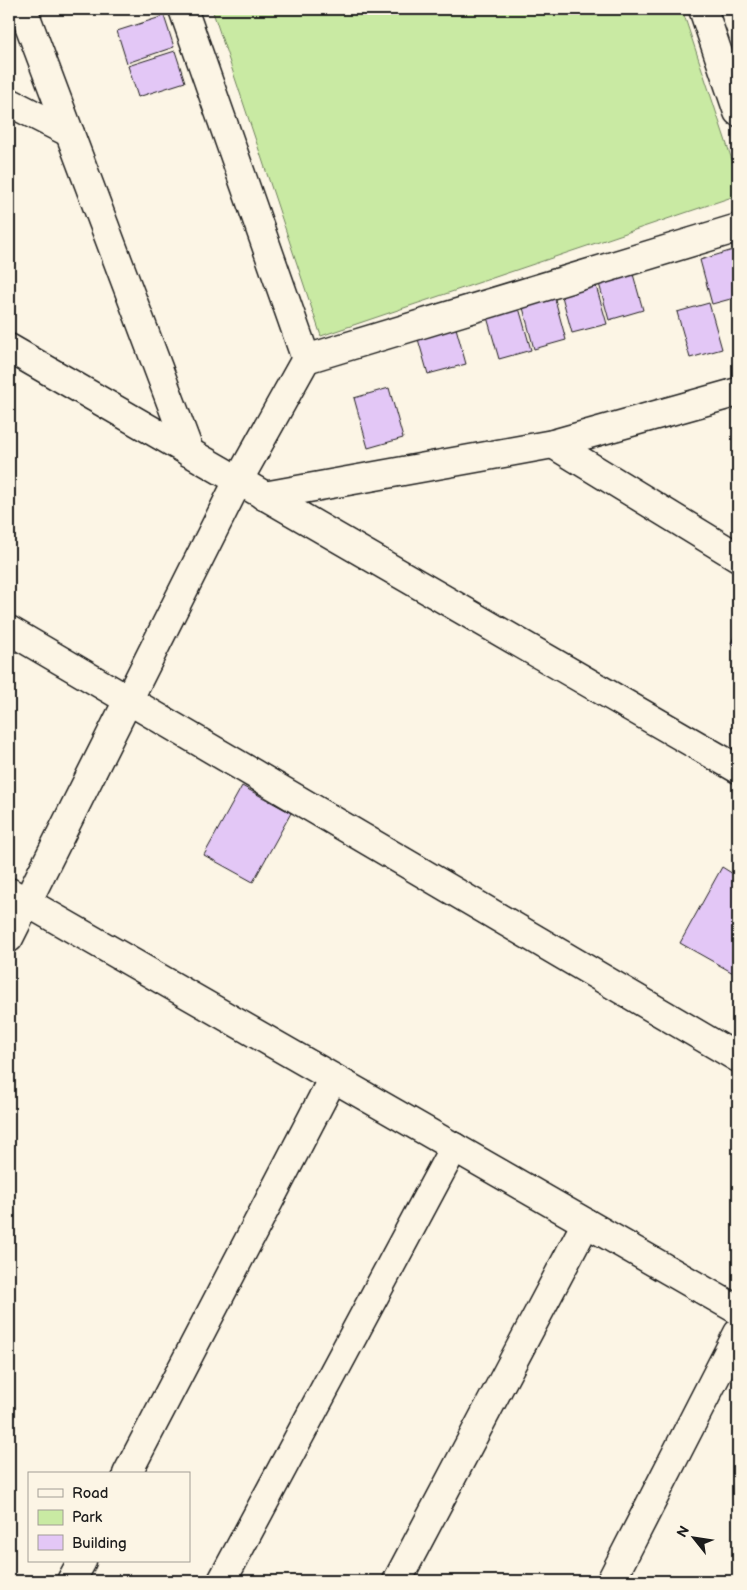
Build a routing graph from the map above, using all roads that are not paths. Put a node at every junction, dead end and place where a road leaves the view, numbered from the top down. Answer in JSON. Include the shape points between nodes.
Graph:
{"nodes":[{"id":1,"x":23,"y":9,"type":"edge"},
{"id":2,"x":183,"y":9,"type":"edge"},
{"id":3,"x":703,"y":9,"type":"edge"},
{"id":4,"x":9,"y":102,"type":"edge"},
{"id":5,"x":738,"y":112,"type":"edge"},
{"id":6,"x":70,"y":133,"type":"junction"},
{"id":7,"x":738,"y":228,"type":"edge"},
{"id":8,"x":9,"y":348,"type":"edge"},
{"id":9,"x":306,"y":359,"type":"junction"},
{"id":10,"x":738,"y":392,"type":"edge"},
{"id":11,"x":553,"y":444,"type":"junction"},
{"id":12,"x":190,"y":453,"type":"junction"},
{"id":13,"x":238,"y":481,"type":"junction"},
{"id":14,"x":264,"y":496,"type":"junction"},
{"id":15,"x":738,"y":557,"type":"edge"},
{"id":16,"x":9,"y":630,"type":"edge"},
{"id":17,"x":129,"y":699,"type":"junction"},
{"id":18,"x":738,"y":770,"type":"edge"},
{"id":19,"x":18,"y":897,"type":"edge"},
{"id":20,"x":9,"y":938,"type":"edge"},
{"id":21,"x":738,"y":1058,"type":"edge"},
{"id":22,"x":333,"y":1078,"type":"junction"},
{"id":23,"x":454,"y":1147,"type":"junction"},
{"id":24,"x":586,"y":1223,"type":"junction"},
{"id":25,"x":738,"y":1310,"type":"edge"},
{"id":26,"x":738,"y":1333,"type":"edge"},
{"id":27,"x":128,"y":1472,"type":"edge"},
{"id":28,"x":81,"y":1562,"type":"edge"},
{"id":29,"x":71,"y":1581,"type":"edge"},
{"id":30,"x":222,"y":1581,"type":"edge"},
{"id":31,"x":397,"y":1581,"type":"edge"},
{"id":32,"x":611,"y":1581,"type":"edge"}],
"edges":[{"from":1,"to":6,"type":"street"},
{"from":2,"to":9,"type":"street"},
{"from":3,"to":5,"type":"street"},
{"from":4,"to":6,"type":"street"},
{"from":6,"to":12,"type":"street"},
{"from":7,"to":9,"type":"street"},
{"from":8,"to":12,"type":"street"},
{"from":9,"to":13,"type":"street"},
{"from":10,"to":11,"type":"street"},
{"from":11,"to":14,"type":"street"},
{"from":11,"to":15,"type":"street"},
{"from":12,"to":13,"type":"street"},
{"from":13,"to":14,"type":"street"},
{"from":13,"to":17,"type":"street"},
{"from":14,"to":18,"type":"street"},
{"from":16,"to":17,"type":"street"},
{"from":17,"to":19,"type":"street"},
{"from":17,"to":21,"type":"street"},
{"from":19,"to":20,"type":"street"},
{"from":19,"to":22,"type":"street"},
{"from":22,"to":23,"type":"street"},
{"from":22,"to":27,"type":"street"},
{"from":23,"to":24,"type":"street"},
{"from":23,"to":30,"type":"street"},
{"from":24,"to":25,"type":"street"},
{"from":24,"to":31,"type":"street"},
{"from":26,"to":32,"type":"street"},
{"from":28,"to":29,"type":"street"}]}
